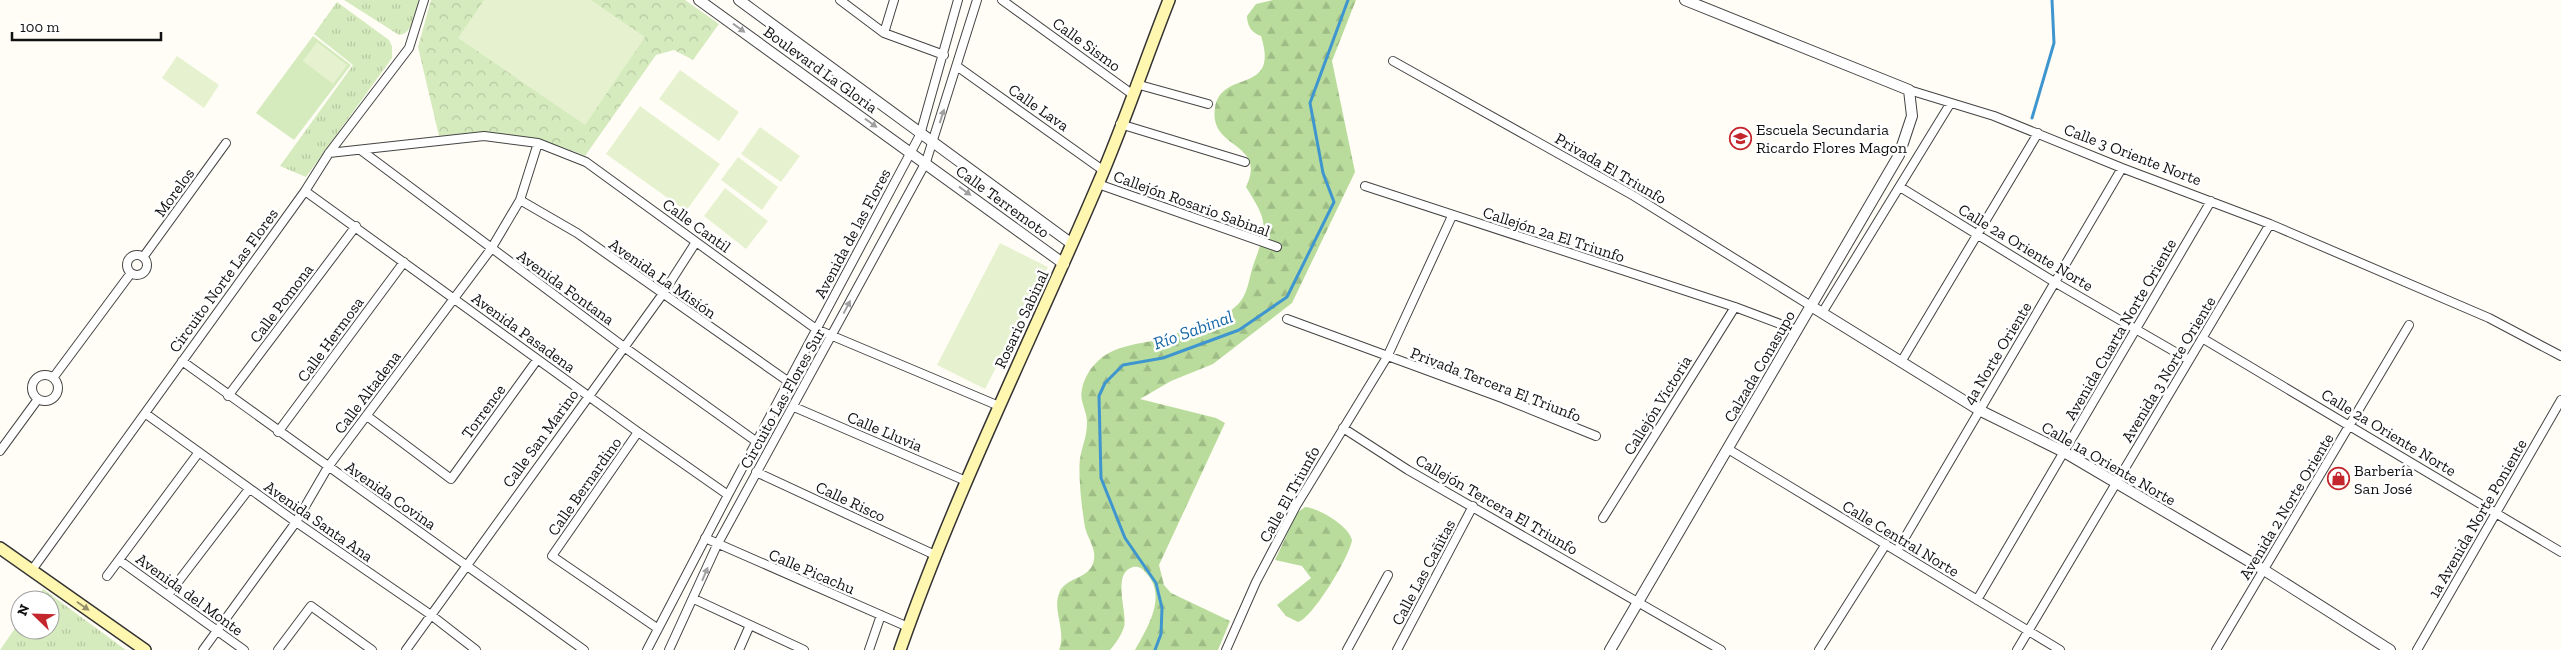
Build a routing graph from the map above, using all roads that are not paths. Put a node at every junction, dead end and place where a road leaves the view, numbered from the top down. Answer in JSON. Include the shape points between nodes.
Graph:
{"nodes":[{"id":1,"x":424,"y":0,"type":"edge"},
{"id":2,"x":699,"y":0,"type":"edge"},
{"id":3,"x":739,"y":0,"type":"edge"},
{"id":4,"x":840,"y":0,"type":"edge"},
{"id":5,"x":894,"y":0,"type":"edge"},
{"id":6,"x":958,"y":0,"type":"edge"},
{"id":7,"x":977,"y":0,"type":"edge"},
{"id":8,"x":1002,"y":0,"type":"edge"},
{"id":9,"x":1169,"y":0,"type":"edge"},
{"id":10,"x":1685,"y":0,"type":"edge"},
{"id":11,"x":884,"y":33,"type":"junction"},
{"id":12,"x":944,"y":55,"type":"junction"},
{"id":13,"x":1393,"y":61,"type":"dead end"},
{"id":14,"x":958,"y":67,"type":"junction"},
{"id":15,"x":1134,"y":89,"type":"junction"},
{"id":16,"x":1909,"y":90,"type":"junction"},
{"id":17,"x":1208,"y":104,"type":"dead end"},
{"id":18,"x":1950,"y":104,"type":"junction"},
{"id":19,"x":1120,"y":124,"type":"junction"},
{"id":20,"x":2038,"y":133,"type":"junction"},
{"id":21,"x":920,"y":135,"type":"junction"},
{"id":22,"x":226,"y":143,"type":"dead end"},
{"id":23,"x":538,"y":143,"type":"junction"},
{"id":24,"x":933,"y":144,"type":"junction"},
{"id":25,"x":362,"y":151,"type":"junction"},
{"id":26,"x":911,"y":152,"type":"junction"},
{"id":27,"x":329,"y":153,"type":"junction"},
{"id":28,"x":926,"y":162,"type":"junction"},
{"id":29,"x":1245,"y":162,"type":"dead end"},
{"id":30,"x":2122,"y":168,"type":"junction"},
{"id":31,"x":1104,"y":171,"type":"junction"},
{"id":32,"x":1098,"y":184,"type":"junction"},
{"id":33,"x":1365,"y":186,"type":"dead end"},
{"id":34,"x":1900,"y":187,"type":"junction"},
{"id":35,"x":305,"y":192,"type":"junction"},
{"id":36,"x":520,"y":200,"type":"junction"},
{"id":37,"x":2211,"y":201,"type":"junction"},
{"id":38,"x":1452,"y":216,"type":"junction"},
{"id":39,"x":2270,"y":224,"type":"junction"},
{"id":40,"x":356,"y":226,"type":"junction"},
{"id":41,"x":1978,"y":234,"type":"junction"},
{"id":42,"x":696,"y":242,"type":"junction"},
{"id":43,"x":1072,"y":244,"type":"junction"},
{"id":44,"x":1277,"y":248,"type":"dead end"},
{"id":45,"x":491,"y":249,"type":"junction"},
{"id":46,"x":144,"y":256,"type":"junction"},
{"id":47,"x":404,"y":262,"type":"junction"},
{"id":48,"x":1064,"y":264,"type":"junction"},
{"id":49,"x":131,"y":273,"type":"junction"},
{"id":50,"x":2056,"y":283,"type":"junction"},
{"id":51,"x":662,"y":295,"type":"junction"},
{"id":52,"x":454,"y":298,"type":"junction"},
{"id":53,"x":1811,"y":306,"type":"junction"},
{"id":54,"x":1734,"y":307,"type":"junction"},
{"id":55,"x":1822,"y":313,"type":"junction"},
{"id":56,"x":1288,"y":320,"type":"dead end"},
{"id":57,"x":2409,"y":325,"type":"dead end"},
{"id":58,"x":2137,"y":328,"type":"junction"},
{"id":59,"x":816,"y":329,"type":"junction"},
{"id":60,"x":1796,"y":330,"type":"junction"},
{"id":61,"x":832,"y":334,"type":"junction"},
{"id":62,"x":2202,"y":338,"type":"junction"},
{"id":63,"x":624,"y":346,"type":"junction"},
{"id":64,"x":2561,"y":356,"type":"edge"},
{"id":65,"x":1387,"y":358,"type":"junction"},
{"id":66,"x":537,"y":360,"type":"junction"},
{"id":67,"x":2189,"y":360,"type":"junction"},
{"id":68,"x":182,"y":361,"type":"junction"},
{"id":69,"x":1901,"y":362,"type":"junction"},
{"id":70,"x":53,"y":378,"type":"junction"},
{"id":71,"x":789,"y":382,"type":"junction"},
{"id":72,"x":589,"y":395,"type":"junction"},
{"id":73,"x":228,"y":396,"type":"junction"},
{"id":74,"x":38,"y":399,"type":"junction"},
{"id":75,"x":2561,"y":400,"type":"edge"},
{"id":76,"x":999,"y":406,"type":"junction"},
{"id":77,"x":794,"y":407,"type":"junction"},
{"id":78,"x":1978,"y":410,"type":"junction"},
{"id":79,"x":146,"y":414,"type":"junction"},
{"id":80,"x":367,"y":416,"type":"junction"},
{"id":81,"x":2350,"y":425,"type":"junction"},
{"id":82,"x":1344,"y":428,"type":"junction"},
{"id":83,"x":278,"y":432,"type":"junction"},
{"id":84,"x":638,"y":432,"type":"junction"},
{"id":85,"x":1596,"y":436,"type":"dead end"},
{"id":86,"x":757,"y":442,"type":"junction"},
{"id":87,"x":1728,"y":449,"type":"junction"},
{"id":88,"x":0,"y":451,"type":"edge"},
{"id":89,"x":199,"y":452,"type":"junction"},
{"id":90,"x":2064,"y":452,"type":"junction"},
{"id":91,"x":328,"y":467,"type":"junction"},
{"id":92,"x":756,"y":472,"type":"junction"},
{"id":93,"x":966,"y":481,"type":"junction"},
{"id":94,"x":2116,"y":483,"type":"junction"},
{"id":95,"x":249,"y":489,"type":"junction"},
{"id":96,"x":728,"y":494,"type":"junction"},
{"id":97,"x":1473,"y":506,"type":"junction"},
{"id":98,"x":2495,"y":511,"type":"junction"},
{"id":99,"x":1603,"y":518,"type":"dead end"},
{"id":100,"x":296,"y":522,"type":"junction"},
{"id":101,"x":704,"y":538,"type":"junction"},
{"id":102,"x":1886,"y":544,"type":"junction"},
{"id":103,"x":717,"y":545,"type":"junction"},
{"id":104,"x":1,"y":549,"type":"edge"},
{"id":105,"x":1897,"y":551,"type":"junction"},
{"id":106,"x":2561,"y":552,"type":"edge"},
{"id":107,"x":935,"y":555,"type":"junction"},
{"id":108,"x":119,"y":560,"type":"junction"},
{"id":109,"x":465,"y":565,"type":"junction"},
{"id":110,"x":32,"y":570,"type":"junction"},
{"id":111,"x":2264,"y":570,"type":"junction"},
{"id":112,"x":1388,"y":575,"type":"dead end"},
{"id":113,"x":107,"y":576,"type":"dead end"},
{"id":114,"x":168,"y":595,"type":"junction"},
{"id":115,"x":694,"y":599,"type":"junction"},
{"id":116,"x":1977,"y":600,"type":"junction"},
{"id":117,"x":1639,"y":601,"type":"junction"},
{"id":118,"x":431,"y":615,"type":"junction"},
{"id":119,"x":881,"y":615,"type":"junction"},
{"id":120,"x":750,"y":626,"type":"junction"},
{"id":121,"x":908,"y":627,"type":"junction"},
{"id":122,"x":657,"y":628,"type":"junction"},
{"id":123,"x":217,"y":630,"type":"junction"},
{"id":124,"x":2028,"y":631,"type":"junction"},
{"id":125,"x":145,"y":650,"type":"edge"},
{"id":126,"x":203,"y":650,"type":"edge"},
{"id":127,"x":244,"y":650,"type":"edge"},
{"id":128,"x":278,"y":650,"type":"edge"},
{"id":129,"x":372,"y":650,"type":"edge"},
{"id":130,"x":406,"y":650,"type":"edge"},
{"id":131,"x":476,"y":650,"type":"edge"},
{"id":132,"x":584,"y":650,"type":"edge"},
{"id":133,"x":647,"y":650,"type":"edge"},
{"id":134,"x":669,"y":650,"type":"edge"},
{"id":135,"x":739,"y":650,"type":"edge"},
{"id":136,"x":804,"y":650,"type":"edge"},
{"id":137,"x":869,"y":650,"type":"edge"},
{"id":138,"x":900,"y":650,"type":"edge"},
{"id":139,"x":1226,"y":650,"type":"edge"},
{"id":140,"x":1347,"y":650,"type":"edge"},
{"id":141,"x":1397,"y":650,"type":"edge"},
{"id":142,"x":1610,"y":650,"type":"edge"},
{"id":143,"x":1721,"y":650,"type":"edge"},
{"id":144,"x":1819,"y":650,"type":"edge"},
{"id":145,"x":2017,"y":650,"type":"edge"},
{"id":146,"x":2060,"y":650,"type":"edge"},
{"id":147,"x":2216,"y":650,"type":"edge"},
{"id":148,"x":2390,"y":650,"type":"edge"},
{"id":149,"x":2417,"y":650,"type":"edge"}],
"edges":[{"from":1,"to":27,"type":"street","name":"Circuito Norte Las Flores","via":[[409,48]]},
{"from":2,"to":26,"type":"street","name":"Boulevard La Gloria","one_way":true},
{"from":3,"to":21,"type":"street","name":"Boulevard La Gloria"},
{"from":4,"to":11,"type":"street"},
{"from":5,"to":11,"type":"street"},
{"from":6,"to":12,"type":"street"},
{"from":7,"to":14,"type":"street","name":"Circuito Las Flores Sur"},
{"from":8,"to":15,"type":"street","name":"Calle Sismo"},
{"from":9,"to":15,"type":"main road","name":"Rosario Sabinal"},
{"from":10,"to":16,"type":"street","name":"Calle 3 Oriente Norte"},
{"from":11,"to":12,"type":"street"},
{"from":12,"to":21,"type":"street"},
{"from":13,"to":53,"type":"street","name":"Privada El Triunfo","via":[[1634,196]]},
{"from":24,"to":14,"type":"street","name":"Circuito Las Flores Sur","one_way":true},
{"from":14,"to":31,"type":"street","name":"Calle Lava"},
{"from":15,"to":17,"type":"street"},
{"from":15,"to":19,"type":"main road","name":"Rosario Sabinal"},
{"from":16,"to":18,"type":"street","name":"Calle 3 Oriente Norte"},
{"from":16,"to":53,"type":"street","name":"Calzada Conasupo","via":[[1912,116],[1900,155]]},
{"from":18,"to":20,"type":"street","name":"Calle 3 Oriente Norte"},
{"from":18,"to":34,"type":"street"},
{"from":19,"to":29,"type":"street"},
{"from":19,"to":31,"type":"main road","name":"Rosario Sabinal"},
{"from":20,"to":30,"type":"street","name":"Calle 3 Oriente Norte"},
{"from":20,"to":41,"type":"street"},
{"from":21,"to":24,"type":"street","name":"Boulevard La Gloria"},
{"from":21,"to":26,"type":"street"},
{"from":22,"to":46,"type":"street","name":"Morelos"},
{"from":23,"to":25,"type":"street","name":"Calle Cantil","via":[[484,136]]},
{"from":23,"to":36,"type":"street","name":"Calle Altadena"},
{"from":23,"to":42,"type":"street","name":"Calle Cantil","via":[[586,162]]},
{"from":24,"to":28,"type":"street","name":"Circuito Las Flores Sur"},
{"from":24,"to":43,"type":"street","name":"Calle Terremoto"},
{"from":25,"to":27,"type":"street","name":"Calle Cantil"},
{"from":25,"to":45,"type":"street","name":"Avenida Fontana"},
{"from":26,"to":28,"type":"street","name":"Boulevard La Gloria"},
{"from":26,"to":59,"type":"street","name":"Avenida de las Flores"},
{"from":27,"to":35,"type":"street","name":"Circuito Norte Las Flores"},
{"from":28,"to":48,"type":"street","name":"Calle Terremoto","one_way":true},
{"from":61,"to":28,"type":"street","name":"Circuito Las Flores Sur","one_way":true},
{"from":30,"to":37,"type":"street","name":"Calle 3 Oriente Norte"},
{"from":30,"to":50,"type":"street","name":"4a Norte Oriente"},
{"from":31,"to":32,"type":"main road","name":"Rosario Sabinal"},
{"from":32,"to":43,"type":"main road","name":"Rosario Sabinal"},
{"from":32,"to":44,"type":"street","name":"Callejón Rosario Sabinal"},
{"from":33,"to":38,"type":"street","name":"Callejón 2a El Triunfo"},
{"from":34,"to":41,"type":"street","name":"Calle 2a Oriente Norte"},
{"from":34,"to":55,"type":"street"},
{"from":35,"to":40,"type":"street","name":"Avenida Pasadena"},
{"from":35,"to":68,"type":"street","name":"Circuito Norte Las Flores"},
{"from":36,"to":45,"type":"street","name":"Calle Altadena"},
{"from":36,"to":51,"type":"street","name":"Avenida La Misión","via":[[577,234]]},
{"from":37,"to":39,"type":"street","name":"Calle 3 Oriente Norte"},
{"from":37,"to":58,"type":"street","name":"Avenida Cuarta Norte Oriente"},
{"from":38,"to":54,"type":"street","name":"Callejón 2a El Triunfo"},
{"from":38,"to":65,"type":"street","name":"Calle El Triunfo"},
{"from":39,"to":62,"type":"street","name":"Avenida 3 Norte Oriente"},
{"from":39,"to":64,"type":"street","name":"Calle 3 Oriente Norte","via":[[2489,318]]},
{"from":40,"to":47,"type":"street","name":"Avenida Pasadena"},
{"from":40,"to":73,"type":"street","name":"Calle Pomona"},
{"from":41,"to":50,"type":"street","name":"Calle 2a Oriente Norte"},
{"from":41,"to":69,"type":"street"},
{"from":42,"to":51,"type":"street","name":"Calle San Marino"},
{"from":42,"to":59,"type":"street","name":"Calle Cantil"},
{"from":43,"to":48,"type":"main road","name":"Rosario Sabinal"},
{"from":45,"to":52,"type":"street","name":"Calle Altadena"},
{"from":45,"to":63,"type":"street","name":"Avenida Fontana"},
{"from":46,"to":49,"type":"street","via":[[146,270],[141,274]]},
{"from":46,"to":49,"type":"street","via":[[137,254],[128,260],[127,267]]},
{"from":47,"to":52,"type":"street","name":"Avenida Pasadena"},
{"from":47,"to":83,"type":"street","name":"Calle Hermosa"},
{"from":48,"to":76,"type":"main road","name":"Rosario Sabinal"},
{"from":49,"to":70,"type":"street"},
{"from":50,"to":58,"type":"street","name":"Calle 2a Oriente Norte"},
{"from":50,"to":78,"type":"street","name":"4a Norte Oriente"},
{"from":51,"to":63,"type":"street","name":"Calle San Marino"},
{"from":51,"to":71,"type":"street","name":"Avenida La Misión"},
{"from":52,"to":66,"type":"street","name":"Avenida Pasadena"},
{"from":52,"to":80,"type":"street","name":"Calle Altadena"},
{"from":53,"to":55,"type":"street","name":"Calle 1a Oriente Norte"},
{"from":53,"to":60,"type":"street","name":"Calzada Conasupo"},
{"from":54,"to":60,"type":"street","name":"Callejón 2a El Triunfo"},
{"from":54,"to":99,"type":"street","name":"Callejón Victoria"},
{"from":55,"to":69,"type":"street","name":"Calle 1a Oriente Norte"},
{"from":56,"to":65,"type":"street","name":"Privada Tercera El Triunfo"},
{"from":57,"to":81,"type":"street","name":"Avenida 2 Norte Oriente"},
{"from":58,"to":67,"type":"street","name":"Calle 2a Oriente Norte"},
{"from":58,"to":90,"type":"street","name":"Avenida Cuarta Norte Oriente"},
{"from":59,"to":61,"type":"street","name":"Calle Cantil"},
{"from":59,"to":71,"type":"street","name":"Avenida de las Flores"},
{"from":60,"to":87,"type":"street","name":"Calzada Conasupo"},
{"from":61,"to":76,"type":"street","name":"Calle Cantil"},
{"from":61,"to":77,"type":"street","name":"Circuito Las Flores Sur"},
{"from":62,"to":67,"type":"street","name":"Avenida 3 Norte Oriente"},
{"from":62,"to":81,"type":"street","name":"Calle 2a Oriente Norte"},
{"from":63,"to":72,"type":"street","name":"Calle San Marino"},
{"from":63,"to":86,"type":"street","name":"Avenida Fontana"},
{"from":65,"to":82,"type":"street","name":"Calle El Triunfo"},
{"from":65,"to":85,"type":"street","name":"Privada Tercera El Triunfo","via":[[1502,398]]},
{"from":66,"to":72,"type":"street","name":"Avenida Pasadena"},
{"from":66,"to":80,"type":"street","name":"Torrence","via":[[450,479]]},
{"from":67,"to":94,"type":"street","name":"Avenida 3 Norte Oriente"},
{"from":68,"to":73,"type":"street","name":"Avenida Covina"},
{"from":68,"to":79,"type":"street","name":"Circuito Norte Las Flores"},
{"from":69,"to":78,"type":"street","name":"Calle 1a Oriente Norte"},
{"from":70,"to":74,"type":"street","via":[[58,385],[54,398]]},
{"from":70,"to":74,"type":"street","via":[[44,376],[36,379],[33,391]]},
{"from":71,"to":86,"type":"street","name":"Avenida de las Flores"},
{"from":72,"to":84,"type":"street","name":"Avenida Pasadena"},
{"from":72,"to":109,"type":"street","name":"Calle San Marino"},
{"from":73,"to":83,"type":"street","name":"Avenida Covina"},
{"from":74,"to":88,"type":"street"},
{"from":75,"to":98,"type":"street","name":"1a Avenida Norte Poniente"},
{"from":76,"to":93,"type":"main road","name":"Rosario Sabinal"},
{"from":77,"to":92,"type":"street","name":"Circuito Las Flores Sur"},
{"from":77,"to":93,"type":"street","name":"Calle Lluvia"},
{"from":78,"to":90,"type":"street","name":"Calle 1a Oriente Norte"},
{"from":78,"to":105,"type":"street","name":"4a Norte Oriente"},
{"from":79,"to":89,"type":"street","name":"Avenida Santa Ana"},
{"from":79,"to":110,"type":"street","name":"Circuito Norte Las Flores"},
{"from":80,"to":91,"type":"street","name":"Calle Altadena"},
{"from":81,"to":98,"type":"street","name":"Calle 2a Oriente Norte"},
{"from":81,"to":111,"type":"street","name":"Avenida 2 Norte Oriente"},
{"from":82,"to":97,"type":"street","name":"Callejón Tercera El Triunfo","via":[[1408,470]]},
{"from":82,"to":139,"type":"street","name":"Calle El Triunfo","via":[[1296,506],[1256,582]]},
{"from":83,"to":91,"type":"street","name":"Avenida Covina"},
{"from":84,"to":96,"type":"street","name":"Avenida Pasadena"},
{"from":84,"to":122,"type":"street","name":"Calle Bernardino","via":[[552,556]]},
{"from":86,"to":96,"type":"street","name":"Avenida de las Flores"},
{"from":87,"to":102,"type":"street","name":"Calle Central Norte"},
{"from":87,"to":117,"type":"street","name":"Calzada Conasupo"},
{"from":89,"to":95,"type":"street","name":"Avenida Santa Ana"},
{"from":89,"to":108,"type":"street"},
{"from":90,"to":94,"type":"street","name":"Calle 1a Oriente Norte"},
{"from":90,"to":116,"type":"street","name":"Avenida Cuarta Norte Oriente"},
{"from":91,"to":100,"type":"street","name":"Calle Altadena"},
{"from":91,"to":109,"type":"street","name":"Avenida Covina"},
{"from":92,"to":103,"type":"street","name":"Circuito Las Flores Sur"},
{"from":92,"to":107,"type":"street","name":"Calle Risco"},
{"from":93,"to":107,"type":"main road","name":"Rosario Sabinal"},
{"from":94,"to":111,"type":"street","name":"Calle 1a Oriente Norte"},
{"from":94,"to":124,"type":"street","name":"Avenida 3 Norte Oriente"},
{"from":95,"to":100,"type":"street","name":"Avenida Santa Ana"},
{"from":95,"to":114,"type":"street"},
{"from":96,"to":101,"type":"street","name":"Avenida de las Flores"},
{"from":97,"to":117,"type":"street","name":"Callejón Tercera El Triunfo"},
{"from":97,"to":141,"type":"street","name":"Calle Las Cañitas"},
{"from":98,"to":106,"type":"street","name":"Calle 2a Oriente Norte"},
{"from":98,"to":149,"type":"street","name":"1a Avenida Norte Poniente"},
{"from":100,"to":118,"type":"street","name":"Avenida Santa Ana"},
{"from":100,"to":123,"type":"street","name":"Calle Altadena"},
{"from":101,"to":103,"type":"street","name":"Calle Picachu"},
{"from":101,"to":122,"type":"street"},
{"from":102,"to":105,"type":"street","name":"Calle Central Norte"},
{"from":102,"to":144,"type":"street"},
{"from":115,"to":103,"type":"street","name":"Circuito Las Flores Sur","one_way":true},
{"from":103,"to":119,"type":"street","name":"Calle Picachu"},
{"from":104,"to":110,"type":"main road"},
{"from":105,"to":116,"type":"street","name":"Calle Central Norte"},
{"from":107,"to":121,"type":"main road","name":"Rosario Sabinal"},
{"from":108,"to":113,"type":"street"},
{"from":108,"to":114,"type":"street","name":"Avenida del Monte"},
{"from":109,"to":118,"type":"street","name":"Calle San Marino"},
{"from":109,"to":132,"type":"street","name":"Avenida Covina"},
{"from":110,"to":125,"type":"main road","one_way":true},
{"from":111,"to":147,"type":"street","name":"Avenida 2 Norte Oriente"},
{"from":111,"to":148,"type":"street","name":"Calle 1a Oriente Norte"},
{"from":112,"to":140,"type":"street"},
{"from":114,"to":123,"type":"street","name":"Avenida del Monte"},
{"from":115,"to":120,"type":"street"},
{"from":115,"to":134,"type":"street","name":"Circuito Las Flores Sur"},
{"from":116,"to":124,"type":"street","name":"Calle Central Norte"},
{"from":117,"to":142,"type":"street","name":"Calzada Conasupo"},
{"from":117,"to":143,"type":"street","name":"Callejón Tercera El Triunfo"},
{"from":118,"to":130,"type":"street","name":"Calle San Marino"},
{"from":118,"to":131,"type":"street","name":"Avenida Santa Ana"},
{"from":119,"to":121,"type":"street","name":"Calle Picachu"},
{"from":119,"to":137,"type":"street"},
{"from":120,"to":135,"type":"street"},
{"from":120,"to":136,"type":"street"},
{"from":121,"to":138,"type":"main road","name":"Rosario Sabinal"},
{"from":122,"to":133,"type":"street"},
{"from":123,"to":126,"type":"street","name":"Calle Altadena"},
{"from":123,"to":127,"type":"street","name":"Avenida del Monte"},
{"from":124,"to":145,"type":"street","name":"Avenida 3 Norte Oriente"},
{"from":124,"to":146,"type":"street","name":"Calle Central Norte"},
{"from":128,"to":129,"type":"street","via":[[311,606]]}]}
